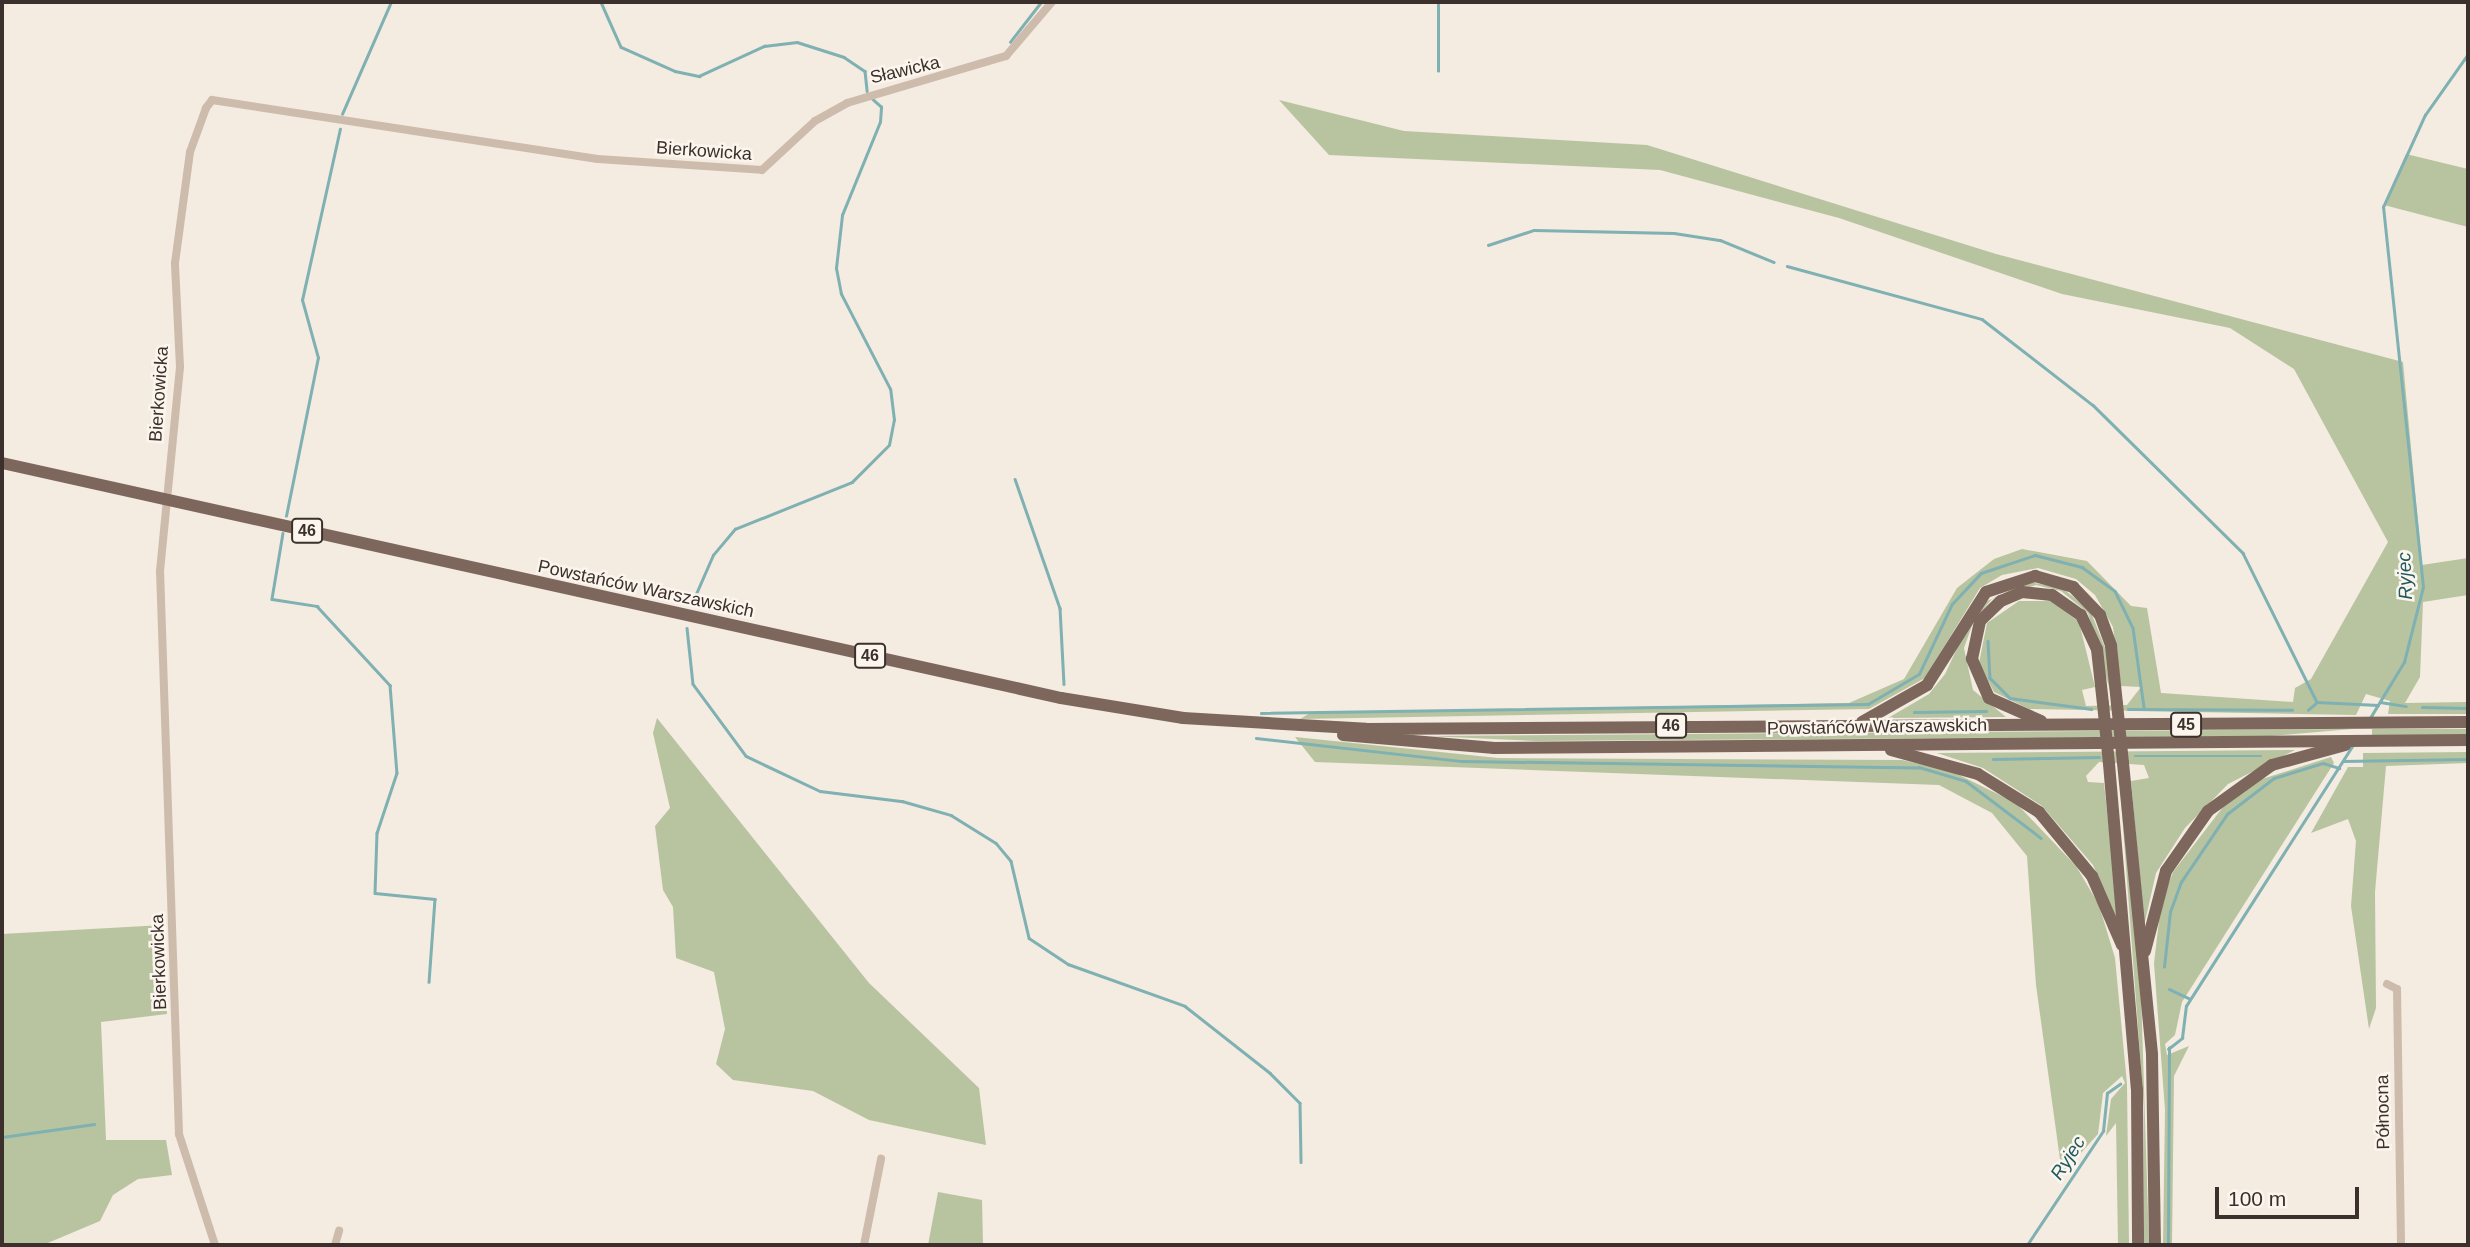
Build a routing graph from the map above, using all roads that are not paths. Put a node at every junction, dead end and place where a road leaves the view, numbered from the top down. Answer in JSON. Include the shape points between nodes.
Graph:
{"nodes":[{"id":1,"x":1052,"y":2,"type":"edge"},
{"id":2,"x":762,"y":170,"type":"joint"},
{"id":3,"x":2,"y":463,"type":"edge"},
{"id":4,"x":165,"y":499,"type":"junction"},
{"id":5,"x":2468,"y":722,"type":"edge"},
{"id":6,"x":1856,"y":724,"type":"junction"},
{"id":7,"x":2054,"y":726,"type":"junction"},
{"id":8,"x":1287,"y":727,"type":"junction"},
{"id":9,"x":2468,"y":740,"type":"edge"},
{"id":10,"x":2345,"y":743,"type":"junction"},
{"id":11,"x":1867,"y":744,"type":"junction"},
{"id":12,"x":2127,"y":958,"type":"junction"},
{"id":13,"x":2144,"y":958,"type":"junction"},
{"id":14,"x":2387,"y":984,"type":"dead end"},
{"id":15,"x":881,"y":1159,"type":"dead end"},
{"id":16,"x":339,"y":1231,"type":"dead end"},
{"id":17,"x":215,"y":1245,"type":"edge"},
{"id":18,"x":335,"y":1245,"type":"edge"},
{"id":19,"x":864,"y":1245,"type":"edge"},
{"id":20,"x":2138,"y":1245,"type":"edge"},
{"id":21,"x":2155,"y":1245,"type":"edge"},
{"id":22,"x":2401,"y":1245,"type":"edge"}],
"edges":[{"from":1,"to":2,"type":"street","name":"Sławicka","via":[[1006,56],[847,103],[815,121]]},
{"from":2,"to":4,"type":"street","name":"Bierkowicka","via":[[598,159],[212,100],[197,125],[175,264],[180,367]]},
{"from":3,"to":4,"type":"main road","name":"Powstańców Warszawskich","number":"46"},
{"from":4,"to":8,"type":"main road","name":"Powstańców Warszawskich","number":"46","via":[[1061,698]]},
{"from":4,"to":17,"type":"street","name":"Bierkowicka","via":[[160,571],[179,1134]]},
{"from":5,"to":7,"type":"main road","name":"Powstańców Warszawskich","number":"45"},
{"from":6,"to":7,"type":"main road","name":"Powstańców Warszawskich","number":"46"},
{"from":6,"to":8,"type":"main road","name":"Powstańców Warszawskich","number":"46"},
{"from":6,"to":13,"type":"main road","bridge":true,"via":[[1899,706],[1927,685],[1986,592],[2035,576],[2073,587],[2100,615],[2111,646]]},
{"from":7,"to":12,"type":"main road","bridge":true,"via":[[1998,704],[1977,679],[1972,659],[1976,631],[1992,608],[2011,596],[2052,595],[2081,615],[2097,649]]},
{"from":8,"to":11,"type":"main road","name":"Powstańców Warszawskich","number":"46","via":[[1435,746]]},
{"from":9,"to":10,"type":"main road"},
{"from":10,"to":11,"type":"main road","name":"Powstańców Warszawskich","number":"46"},
{"from":10,"to":13,"type":"main road","via":[[2272,765],[2208,811],[2166,871]]},
{"from":11,"to":12,"type":"main road","via":[[1963,768],[2039,812],[2092,876]]},
{"from":12,"to":20,"type":"main road","via":[[2137,1089]]},
{"from":13,"to":21,"type":"main road","via":[[2155,1106]]},
{"from":14,"to":22,"type":"street","name":"Północna","via":[[2397,989]]},
{"from":15,"to":19,"type":"street"},
{"from":16,"to":18,"type":"street"}]}
